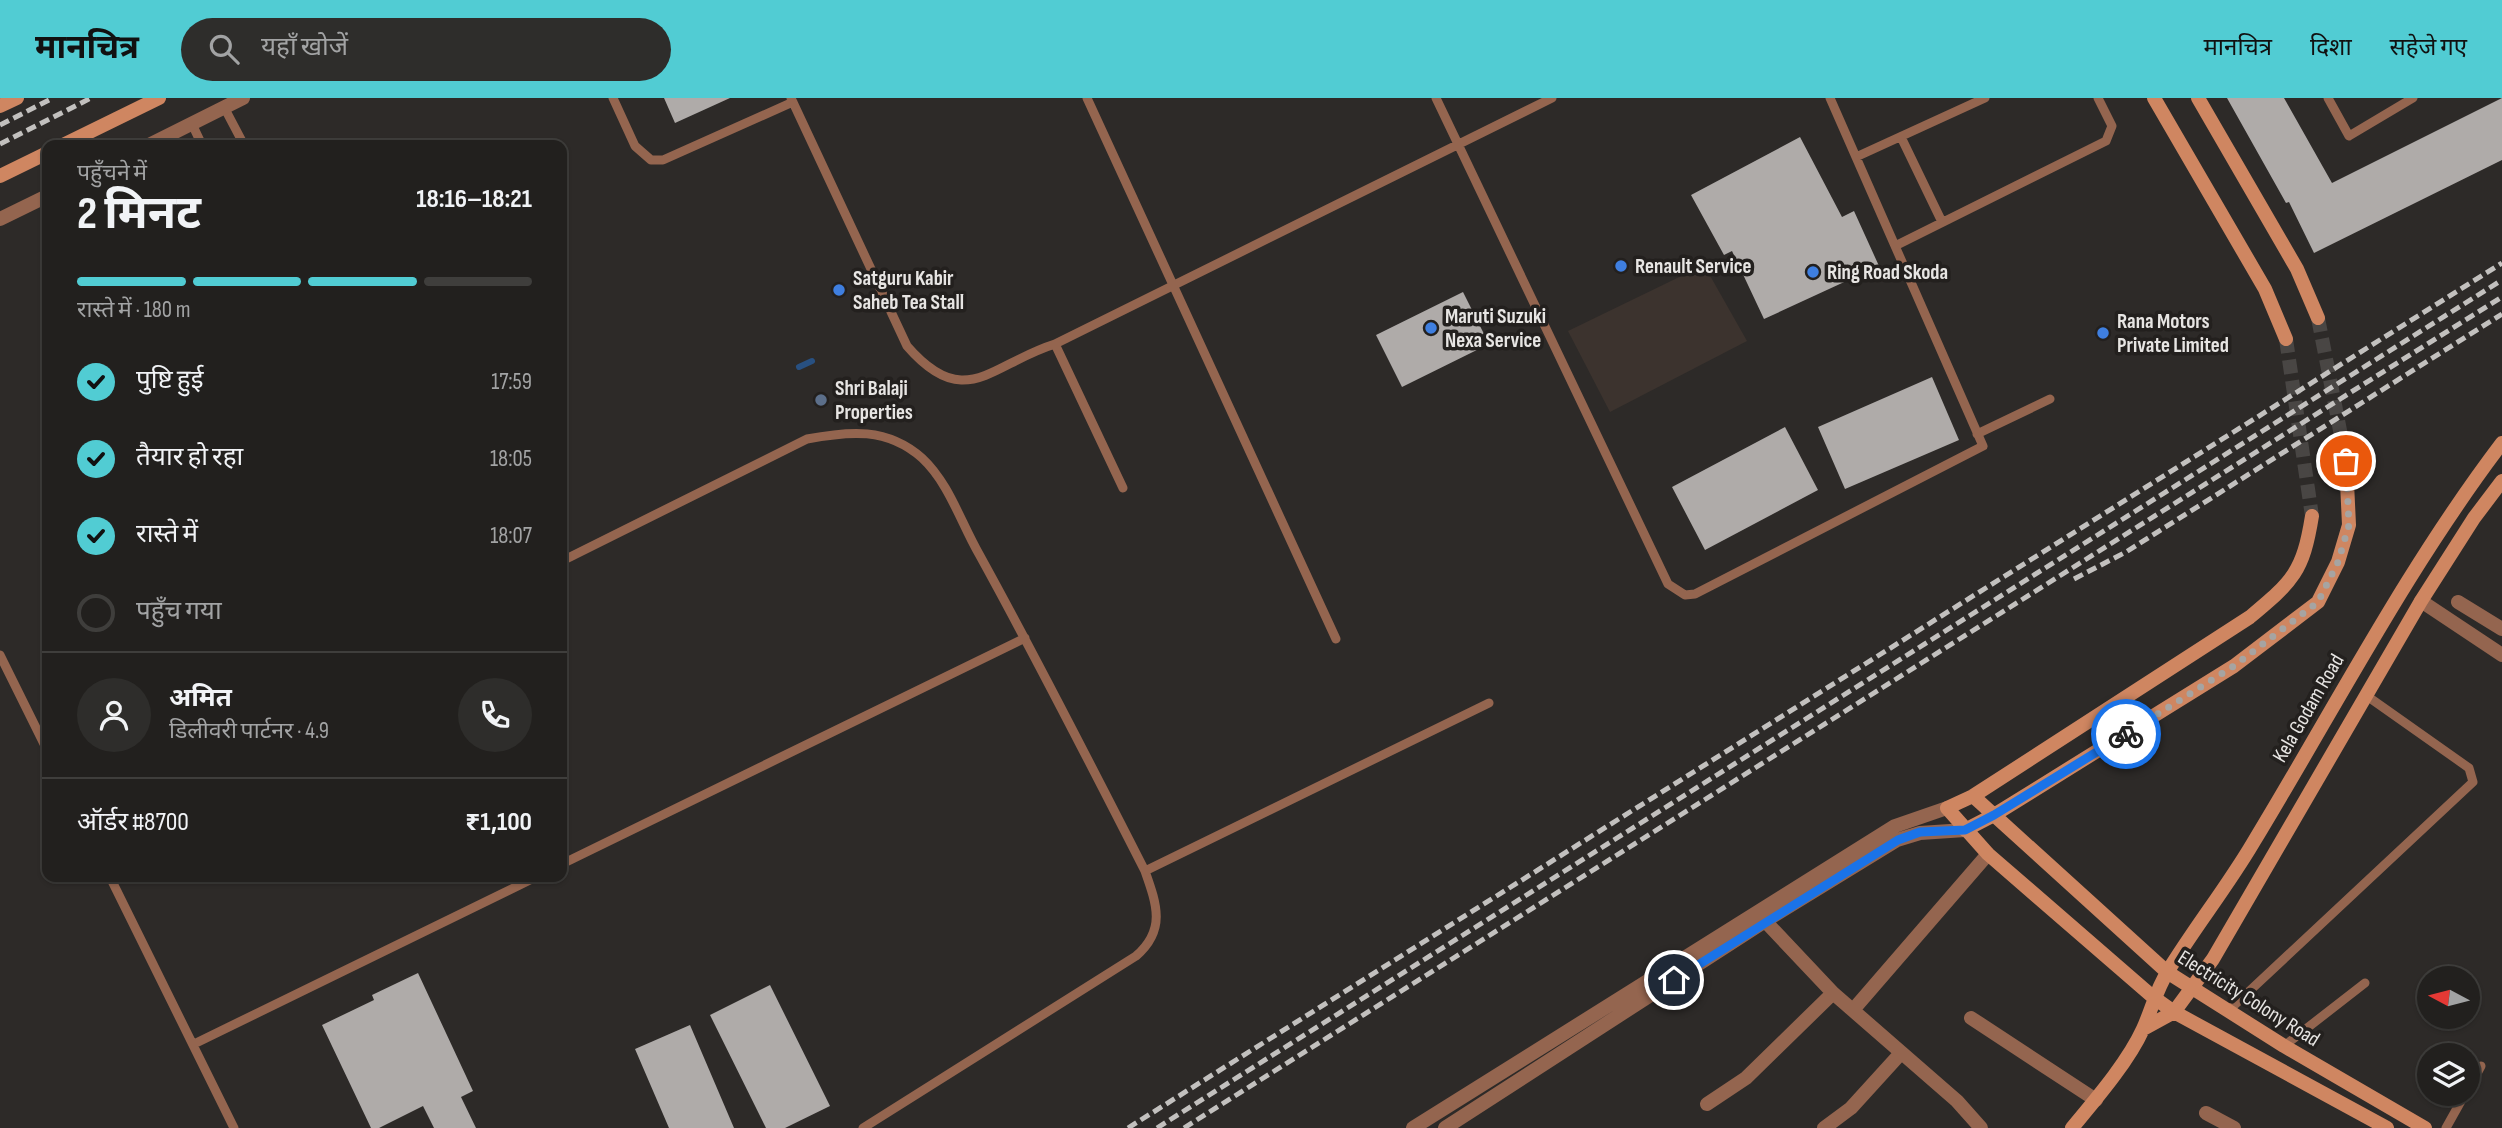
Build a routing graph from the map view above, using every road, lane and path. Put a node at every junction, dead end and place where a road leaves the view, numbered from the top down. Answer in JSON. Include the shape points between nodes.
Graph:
{"nodes":[{"id":1,"x":17,"y":98,"type":"edge"},
{"id":2,"x":159,"y":98,"type":"edge"},
{"id":3,"x":243,"y":98,"type":"edge"},
{"id":4,"x":613,"y":98,"type":"edge"},
{"id":5,"x":1087,"y":98,"type":"edge"},
{"id":6,"x":1436,"y":98,"type":"edge"},
{"id":7,"x":1552,"y":98,"type":"edge"},
{"id":8,"x":1830,"y":98,"type":"edge"},
{"id":9,"x":1985,"y":98,"type":"edge"},
{"id":10,"x":2098,"y":98,"type":"edge"},
{"id":11,"x":2154,"y":98,"type":"edge"},
{"id":12,"x":2198,"y":98,"type":"edge"},
{"id":13,"x":2328,"y":98,"type":"edge"},
{"id":14,"x":2413,"y":98,"type":"edge"},
{"id":15,"x":792,"y":100,"type":"edge"},
{"id":16,"x":0,"y":106,"type":"edge"},
{"id":17,"x":224,"y":107,"type":"junction"},
{"id":18,"x":191,"y":124,"type":"junction"},
{"id":19,"x":1901,"y":137,"type":"junction"},
{"id":20,"x":73,"y":140,"type":"edge"},
{"id":21,"x":159,"y":140,"type":"edge"},
{"id":22,"x":199,"y":140,"type":"edge"},
{"id":23,"x":241,"y":140,"type":"edge"},
{"id":24,"x":1457,"y":143,"type":"junction"},
{"id":25,"x":42,"y":155,"type":"edge"},
{"id":26,"x":1856,"y":157,"type":"junction"},
{"id":27,"x":0,"y":176,"type":"edge"},
{"id":28,"x":42,"y":198,"type":"edge"},
{"id":29,"x":0,"y":219,"type":"edge"},
{"id":30,"x":1942,"y":222,"type":"junction"},
{"id":31,"x":1895,"y":246,"type":"junction"},
{"id":32,"x":1175,"y":283,"type":"junction"},
{"id":33,"x":2318,"y":318,"type":"tunnel mouth"},
{"id":34,"x":2286,"y":339,"type":"tunnel mouth"},
{"id":35,"x":1055,"y":344,"type":"junction"},
{"id":36,"x":2050,"y":399,"type":"dead end"},
{"id":37,"x":1977,"y":434,"type":"junction"},
{"id":38,"x":2502,"y":443,"type":"edge"},
{"id":39,"x":2346,"y":461,"type":"tunnel mouth"},
{"id":40,"x":2502,"y":481,"type":"edge"},
{"id":41,"x":1123,"y":488,"type":"dead end"},
{"id":42,"x":2312,"y":516,"type":"tunnel mouth"},
{"id":43,"x":567,"y":559,"type":"edge"},
{"id":44,"x":2421,"y":601,"type":"junction"},
{"id":45,"x":2458,"y":602,"type":"dead end"},
{"id":46,"x":2502,"y":629,"type":"edge"},
{"id":47,"x":1025,"y":638,"type":"junction"},
{"id":48,"x":1336,"y":639,"type":"dead end"},
{"id":49,"x":2502,"y":654,"type":"edge"},
{"id":50,"x":0,"y":655,"type":"edge"},
{"id":51,"x":2367,"y":696,"type":"junction"},
{"id":52,"x":1489,"y":704,"type":"dead end"},
{"id":53,"x":42,"y":740,"type":"edge"},
{"id":54,"x":1973,"y":796,"type":"junction"},
{"id":55,"x":1947,"y":808,"type":"junction"},
{"id":56,"x":1994,"y":815,"type":"junction"},
{"id":57,"x":1965,"y":830,"type":"junction"},
{"id":58,"x":1988,"y":854,"type":"junction"},
{"id":59,"x":567,"y":862,"type":"edge"},
{"id":60,"x":1145,"y":871,"type":"junction"},
{"id":61,"x":113,"y":882,"type":"edge"},
{"id":62,"x":526,"y":882,"type":"edge"},
{"id":63,"x":1765,"y":921,"type":"junction"},
{"id":64,"x":2167,"y":972,"type":"junction"},
{"id":65,"x":2365,"y":983,"type":"dead end"},
{"id":66,"x":2190,"y":989,"type":"junction"},
{"id":67,"x":1833,"y":993,"type":"junction"},
{"id":68,"x":2153,"y":997,"type":"junction"},
{"id":69,"x":1853,"y":1010,"type":"junction"},
{"id":70,"x":2174,"y":1012,"type":"junction"},
{"id":71,"x":2227,"y":1012,"type":"junction"},
{"id":72,"x":1971,"y":1018,"type":"dead end"},
{"id":73,"x":2143,"y":1029,"type":"junction"},
{"id":74,"x":194,"y":1044,"type":"junction"},
{"id":75,"x":2284,"y":1046,"type":"junction"},
{"id":76,"x":1901,"y":1053,"type":"junction"},
{"id":77,"x":2096,"y":1100,"type":"junction"},
{"id":78,"x":1707,"y":1104,"type":"dead end"},
{"id":79,"x":2458,"y":1106,"type":"edge"},
{"id":80,"x":2206,"y":1113,"type":"dead end"},
{"id":81,"x":234,"y":1128,"type":"edge"},
{"id":82,"x":863,"y":1128,"type":"edge"},
{"id":83,"x":1413,"y":1128,"type":"edge"},
{"id":84,"x":1444,"y":1128,"type":"edge"},
{"id":85,"x":1824,"y":1128,"type":"edge"},
{"id":86,"x":1981,"y":1128,"type":"edge"},
{"id":87,"x":2073,"y":1128,"type":"edge"},
{"id":88,"x":2234,"y":1128,"type":"edge"},
{"id":89,"x":2387,"y":1128,"type":"edge"},
{"id":90,"x":2425,"y":1128,"type":"edge"},
{"id":91,"x":2446,"y":1128,"type":"edge"}],
"edges":[{"from":1,"to":16,"type":"street"},
{"from":2,"to":20,"type":"street"},
{"from":3,"to":17,"type":"street"},
{"from":4,"to":15,"type":"lane","via":[[635,146],[651,160],[663,160]]},
{"from":5,"to":32,"type":"lane"},
{"from":6,"to":24,"type":"lane"},
{"from":7,"to":24,"type":"lane"},
{"from":8,"to":26,"type":"lane"},
{"from":9,"to":19,"type":"lane"},
{"from":10,"to":30,"type":"lane","via":[[2112,127],[2106,141]]},
{"from":11,"to":34,"type":"street","via":[[2265,289]]},
{"from":12,"to":33,"type":"street","via":[[2297,269]]},
{"from":13,"to":14,"type":"lane","via":[[2349,136]]},
{"from":15,"to":35,"type":"lane","via":[[895,323],[915,356],[949,379],[966,382]]},
{"from":17,"to":18,"type":"street"},
{"from":17,"to":23,"type":"lane"},
{"from":18,"to":21,"type":"street"},
{"from":18,"to":22,"type":"lane"},
{"from":19,"to":26,"type":"lane"},
{"from":19,"to":30,"type":"lane"},
{"from":24,"to":32,"type":"lane"},
{"from":24,"to":37,"type":"lane","via":[[1668,584],[1676,592],[1695,594],[1983,446]]},
{"from":25,"to":27,"type":"street"},
{"from":26,"to":31,"type":"lane"},
{"from":28,"to":29,"type":"street"},
{"from":30,"to":31,"type":"lane"},
{"from":31,"to":37,"type":"lane"},
{"from":32,"to":35,"type":"lane"},
{"from":32,"to":48,"type":"lane"},
{"from":35,"to":41,"type":"lane"},
{"from":36,"to":37,"type":"lane"},
{"from":38,"to":64,"type":"street","name":"Kela Godam Road","via":[[2444,522],[2252,845]]},
{"from":39,"to":56,"type":"street","via":[[2349,525],[2338,562],[2318,602],[2234,666]]},
{"from":40,"to":44,"type":"street"},
{"from":42,"to":54,"type":"street","via":[[2306,554],[2287,586],[2250,617]]},
{"from":43,"to":47,"type":"lane","via":[[807,439],[844,432],[877,433],[922,459],[943,484]]},
{"from":44,"to":49,"type":"street"},
{"from":44,"to":51,"type":"street"},
{"from":45,"to":46,"type":"street"},
{"from":47,"to":59,"type":"lane"},
{"from":47,"to":60,"type":"lane"},
{"from":50,"to":53,"type":"lane"},
{"from":51,"to":66,"type":"street","via":[[2249,901]]},
{"from":51,"to":71,"type":"lane","via":[[2469,768],[2473,782]]},
{"from":52,"to":60,"type":"lane"},
{"from":54,"to":55,"type":"street"},
{"from":54,"to":56,"type":"street","name":"Electricity Colony Road"},
{"from":55,"to":57,"type":"street","name":"Electricity Colony Road"},
{"from":55,"to":83,"type":"street","via":[[1895,826]]},
{"from":56,"to":57,"type":"street"},
{"from":56,"to":64,"type":"street","name":"Electricity Colony Road"},
{"from":57,"to":58,"type":"street","name":"Electricity Colony Road"},
{"from":57,"to":63,"type":"street","via":[[1920,832],[1898,840]]},
{"from":58,"to":68,"type":"street","name":"Electricity Colony Road"},
{"from":58,"to":69,"type":"street"},
{"from":60,"to":82,"type":"lane","via":[[1156,903],[1150,944]]},
{"from":61,"to":74,"type":"lane"},
{"from":62,"to":74,"type":"lane"},
{"from":63,"to":67,"type":"street"},
{"from":63,"to":84,"type":"street"},
{"from":64,"to":66,"type":"street","name":"Electricity Colony Road"},
{"from":64,"to":68,"type":"street","name":"Kela Godam Road"},
{"from":65,"to":75,"type":"lane"},
{"from":66,"to":70,"type":"street"},
{"from":66,"to":71,"type":"street","name":"Electricity Colony Road"},
{"from":67,"to":69,"type":"street"},
{"from":67,"to":78,"type":"street","via":[[1746,1077]]},
{"from":68,"to":70,"type":"street","name":"Electricity Colony Road"},
{"from":68,"to":73,"type":"street","name":"Kela Godam Road"},
{"from":69,"to":76,"type":"street"},
{"from":70,"to":73,"type":"street"},
{"from":70,"to":89,"type":"street","name":"Electricity Colony Road"},
{"from":71,"to":75,"type":"street","name":"Electricity Colony Road"},
{"from":72,"to":77,"type":"street"},
{"from":73,"to":77,"type":"street"},
{"from":74,"to":81,"type":"lane"},
{"from":75,"to":90,"type":"street","name":"Electricity Colony Road"},
{"from":76,"to":85,"type":"street","via":[[1851,1108]]},
{"from":76,"to":86,"type":"street"},
{"from":77,"to":87,"type":"street"},
{"from":79,"to":91,"type":"lane"},
{"from":80,"to":88,"type":"street"}]}
